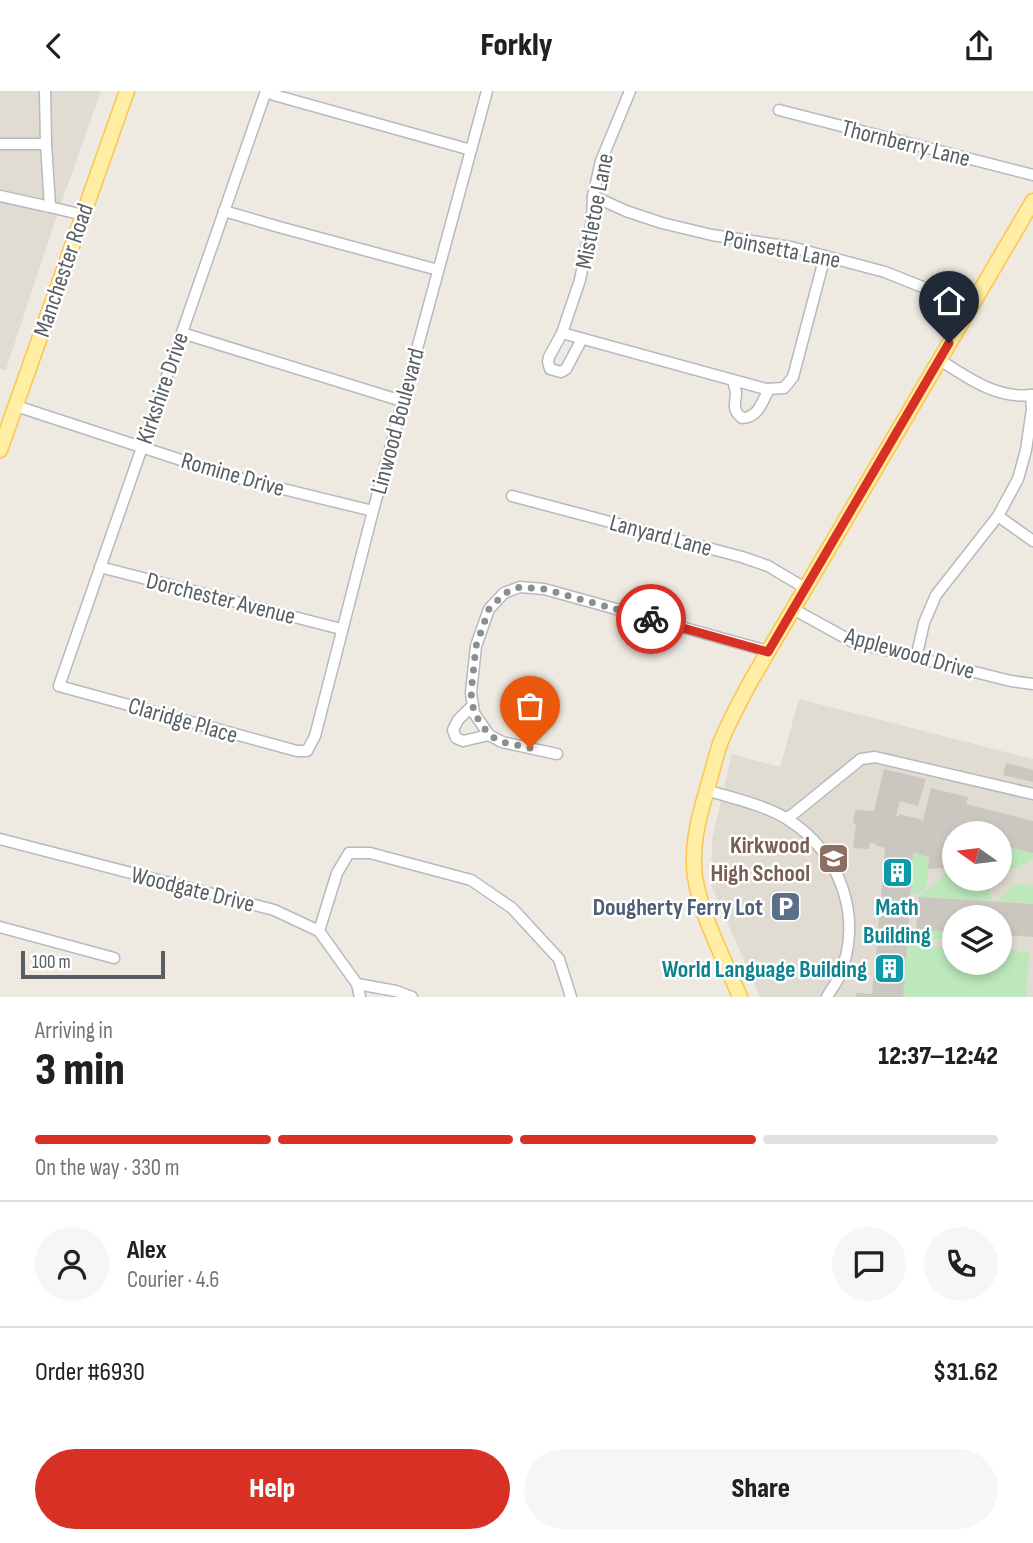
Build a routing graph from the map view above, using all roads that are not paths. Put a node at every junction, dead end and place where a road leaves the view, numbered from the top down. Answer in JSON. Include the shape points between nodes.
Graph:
{"nodes":[{"id":1,"x":46,"y":91,"type":"edge"},
{"id":2,"x":127,"y":91,"type":"edge"},
{"id":3,"x":266,"y":91,"type":"edge"},
{"id":4,"x":487,"y":91,"type":"edge"},
{"id":5,"x":630,"y":91,"type":"edge"},
{"id":6,"x":779,"y":110,"type":"dead end"},
{"id":7,"x":0,"y":144,"type":"edge"},
{"id":8,"x":46,"y":144,"type":"junction"},
{"id":9,"x":471,"y":150,"type":"junction"},
{"id":10,"x":1033,"y":175,"type":"edge"},
{"id":11,"x":0,"y":196,"type":"edge"},
{"id":12,"x":593,"y":196,"type":"junction"},
{"id":13,"x":1033,"y":201,"type":"edge"},
{"id":14,"x":50,"y":207,"type":"junction"},
{"id":15,"x":224,"y":211,"type":"junction"},
{"id":16,"x":83,"y":215,"type":"junction"},
{"id":17,"x":825,"y":256,"type":"junction"},
{"id":18,"x":438,"y":270,"type":"junction"},
{"id":19,"x":969,"y":309,"type":"junction"},
{"id":20,"x":182,"y":333,"type":"junction"},
{"id":21,"x":562,"y":333,"type":"junction"},
{"id":22,"x":582,"y":339,"type":"junction"},
{"id":23,"x":940,"y":360,"type":"junction"},
{"id":24,"x":733,"y":380,"type":"junction"},
{"id":25,"x":769,"y":389,"type":"junction"},
{"id":26,"x":1032,"y":395,"type":"edge"},
{"id":27,"x":402,"y":401,"type":"junction"},
{"id":28,"x":16,"y":406,"type":"junction"},
{"id":29,"x":142,"y":447,"type":"junction"},
{"id":30,"x":0,"y":450,"type":"edge"},
{"id":31,"x":512,"y":496,"type":"dead end"},
{"id":32,"x":373,"y":511,"type":"junction"},
{"id":33,"x":998,"y":516,"type":"junction"},
{"id":34,"x":1033,"y":541,"type":"edge"},
{"id":35,"x":100,"y":567,"type":"junction"},
{"id":36,"x":805,"y":588,"type":"junction"},
{"id":37,"x":793,"y":609,"type":"junction"},
{"id":38,"x":341,"y":629,"type":"junction"},
{"id":39,"x":768,"y":652,"type":"junction"},
{"id":40,"x":916,"y":658,"type":"junction"},
{"id":41,"x":1033,"y":684,"type":"edge"},
{"id":42,"x":59,"y":686,"type":"joint"},
{"id":43,"x":473,"y":705,"type":"junction"},
{"id":44,"x":489,"y":735,"type":"junction"},
{"id":45,"x":307,"y":751,"type":"joint"},
{"id":46,"x":557,"y":754,"type":"dead end"},
{"id":47,"x":706,"y":790,"type":"junction"},
{"id":48,"x":1033,"y":794,"type":"edge"},
{"id":49,"x":786,"y":818,"type":"junction"},
{"id":50,"x":0,"y":839,"type":"edge"},
{"id":51,"x":0,"y":927,"type":"edge"},
{"id":52,"x":319,"y":931,"type":"junction"},
{"id":53,"x":114,"y":958,"type":"dead end"},
{"id":54,"x":357,"y":985,"type":"junction"},
{"id":55,"x":360,"y":997,"type":"edge"},
{"id":56,"x":412,"y":997,"type":"edge"},
{"id":57,"x":571,"y":997,"type":"edge"},
{"id":58,"x":740,"y":997,"type":"edge"},
{"id":59,"x":827,"y":997,"type":"edge"}],
"edges":[{"from":1,"to":8,"type":"street"},
{"from":2,"to":16,"type":"main road","name":"Manchester Road"},
{"from":3,"to":9,"type":"street"},
{"from":3,"to":15,"type":"street","name":"Kirkshire Drive"},
{"from":4,"to":9,"type":"street","name":"Linwood Boulevard"},
{"from":5,"to":12,"type":"street","name":"Mistletoe Lane","via":[[601,161]]},
{"from":6,"to":10,"type":"street","name":"Thornberry Lane"},
{"from":7,"to":8,"type":"street"},
{"from":8,"to":14,"type":"street"},
{"from":9,"to":18,"type":"street","name":"Linwood Boulevard"},
{"from":11,"to":14,"type":"street"},
{"from":12,"to":17,"type":"street","name":"Poinsetta Lane","via":[[662,223]]},
{"from":12,"to":21,"type":"street","name":"Mistletoe Lane","via":[[580,280]]},
{"from":13,"to":19,"type":"main road"},
{"from":14,"to":16,"type":"street"},
{"from":15,"to":18,"type":"street"},
{"from":15,"to":20,"type":"street","name":"Kirkshire Drive"},
{"from":16,"to":28,"type":"main road","name":"Manchester Road"},
{"from":17,"to":19,"type":"street","name":"Poinsetta Lane","via":[[885,272]]},
{"from":17,"to":25,"type":"street","via":[[793,377],[784,388]]},
{"from":18,"to":27,"type":"street","name":"Linwood Boulevard"},
{"from":19,"to":23,"type":"main road"},
{"from":20,"to":27,"type":"street"},
{"from":20,"to":29,"type":"street","name":"Kirkshire Drive"},
{"from":21,"to":22,"type":"street"},
{"from":21,"to":22,"type":"street","name":"Mistletoe Lane","via":[[548,362],[555,371],[566,369]]},
{"from":22,"to":24,"type":"street"},
{"from":23,"to":26,"type":"street","via":[[996,392]]},
{"from":23,"to":36,"type":"main road"},
{"from":24,"to":25,"type":"street"},
{"from":24,"to":25,"type":"street","via":[[735,413],[742,418],[757,413]]},
{"from":26,"to":33,"type":"street","via":[[1022,465]]},
{"from":27,"to":32,"type":"street","name":"Linwood Boulevard"},
{"from":28,"to":29,"type":"street","name":"Romine Drive"},
{"from":28,"to":30,"type":"main road","name":"Manchester Road"},
{"from":29,"to":32,"type":"street","name":"Romine Drive","via":[[230,476]]},
{"from":29,"to":35,"type":"street","name":"Kirkshire Drive"},
{"from":31,"to":36,"type":"street","name":"Lanyard Lane","via":[[768,565]]},
{"from":32,"to":38,"type":"street","name":"Linwood Boulevard"},
{"from":33,"to":34,"type":"street"},
{"from":33,"to":40,"type":"street","via":[[936,595]]},
{"from":35,"to":38,"type":"street","name":"Dorchester Avenue"},
{"from":35,"to":42,"type":"street","name":"Kirkshire Drive"},
{"from":36,"to":37,"type":"main road"},
{"from":37,"to":39,"type":"main road"},
{"from":37,"to":40,"type":"street","name":"Applewood Drive","via":[[853,642]]},
{"from":38,"to":45,"type":"street","name":"Linwood Boulevard","via":[[315,736]]},
{"from":39,"to":43,"type":"street","via":[[544,589],[520,587],[505,593],[489,609],[476,646]]},
{"from":39,"to":47,"type":"main road","via":[[722,739]]},
{"from":40,"to":41,"type":"street","name":"Applewood Drive"},
{"from":42,"to":45,"type":"street","name":"Claridge Place"},
{"from":43,"to":44,"type":"street"},
{"from":43,"to":44,"type":"street","via":[[455,725],[456,737],[463,741]]},
{"from":44,"to":46,"type":"street"},
{"from":47,"to":49,"type":"street"},
{"from":47,"to":58,"type":"main road","via":[[695,836],[695,874],[708,921]]},
{"from":48,"to":49,"type":"street","via":[[875,757],[861,759]]},
{"from":49,"to":59,"type":"street","via":[[824,852],[847,899],[846,953]]},
{"from":50,"to":52,"type":"street","name":"Woodgate Drive","via":[[274,910]]},
{"from":51,"to":53,"type":"street"},
{"from":52,"to":54,"type":"street","name":"Woodgate Drive"},
{"from":52,"to":57,"type":"street","via":[[337,873],[349,853],[382,856],[471,880],[512,908],[559,959]]},
{"from":54,"to":55,"type":"street"},
{"from":54,"to":56,"type":"street"}]}
